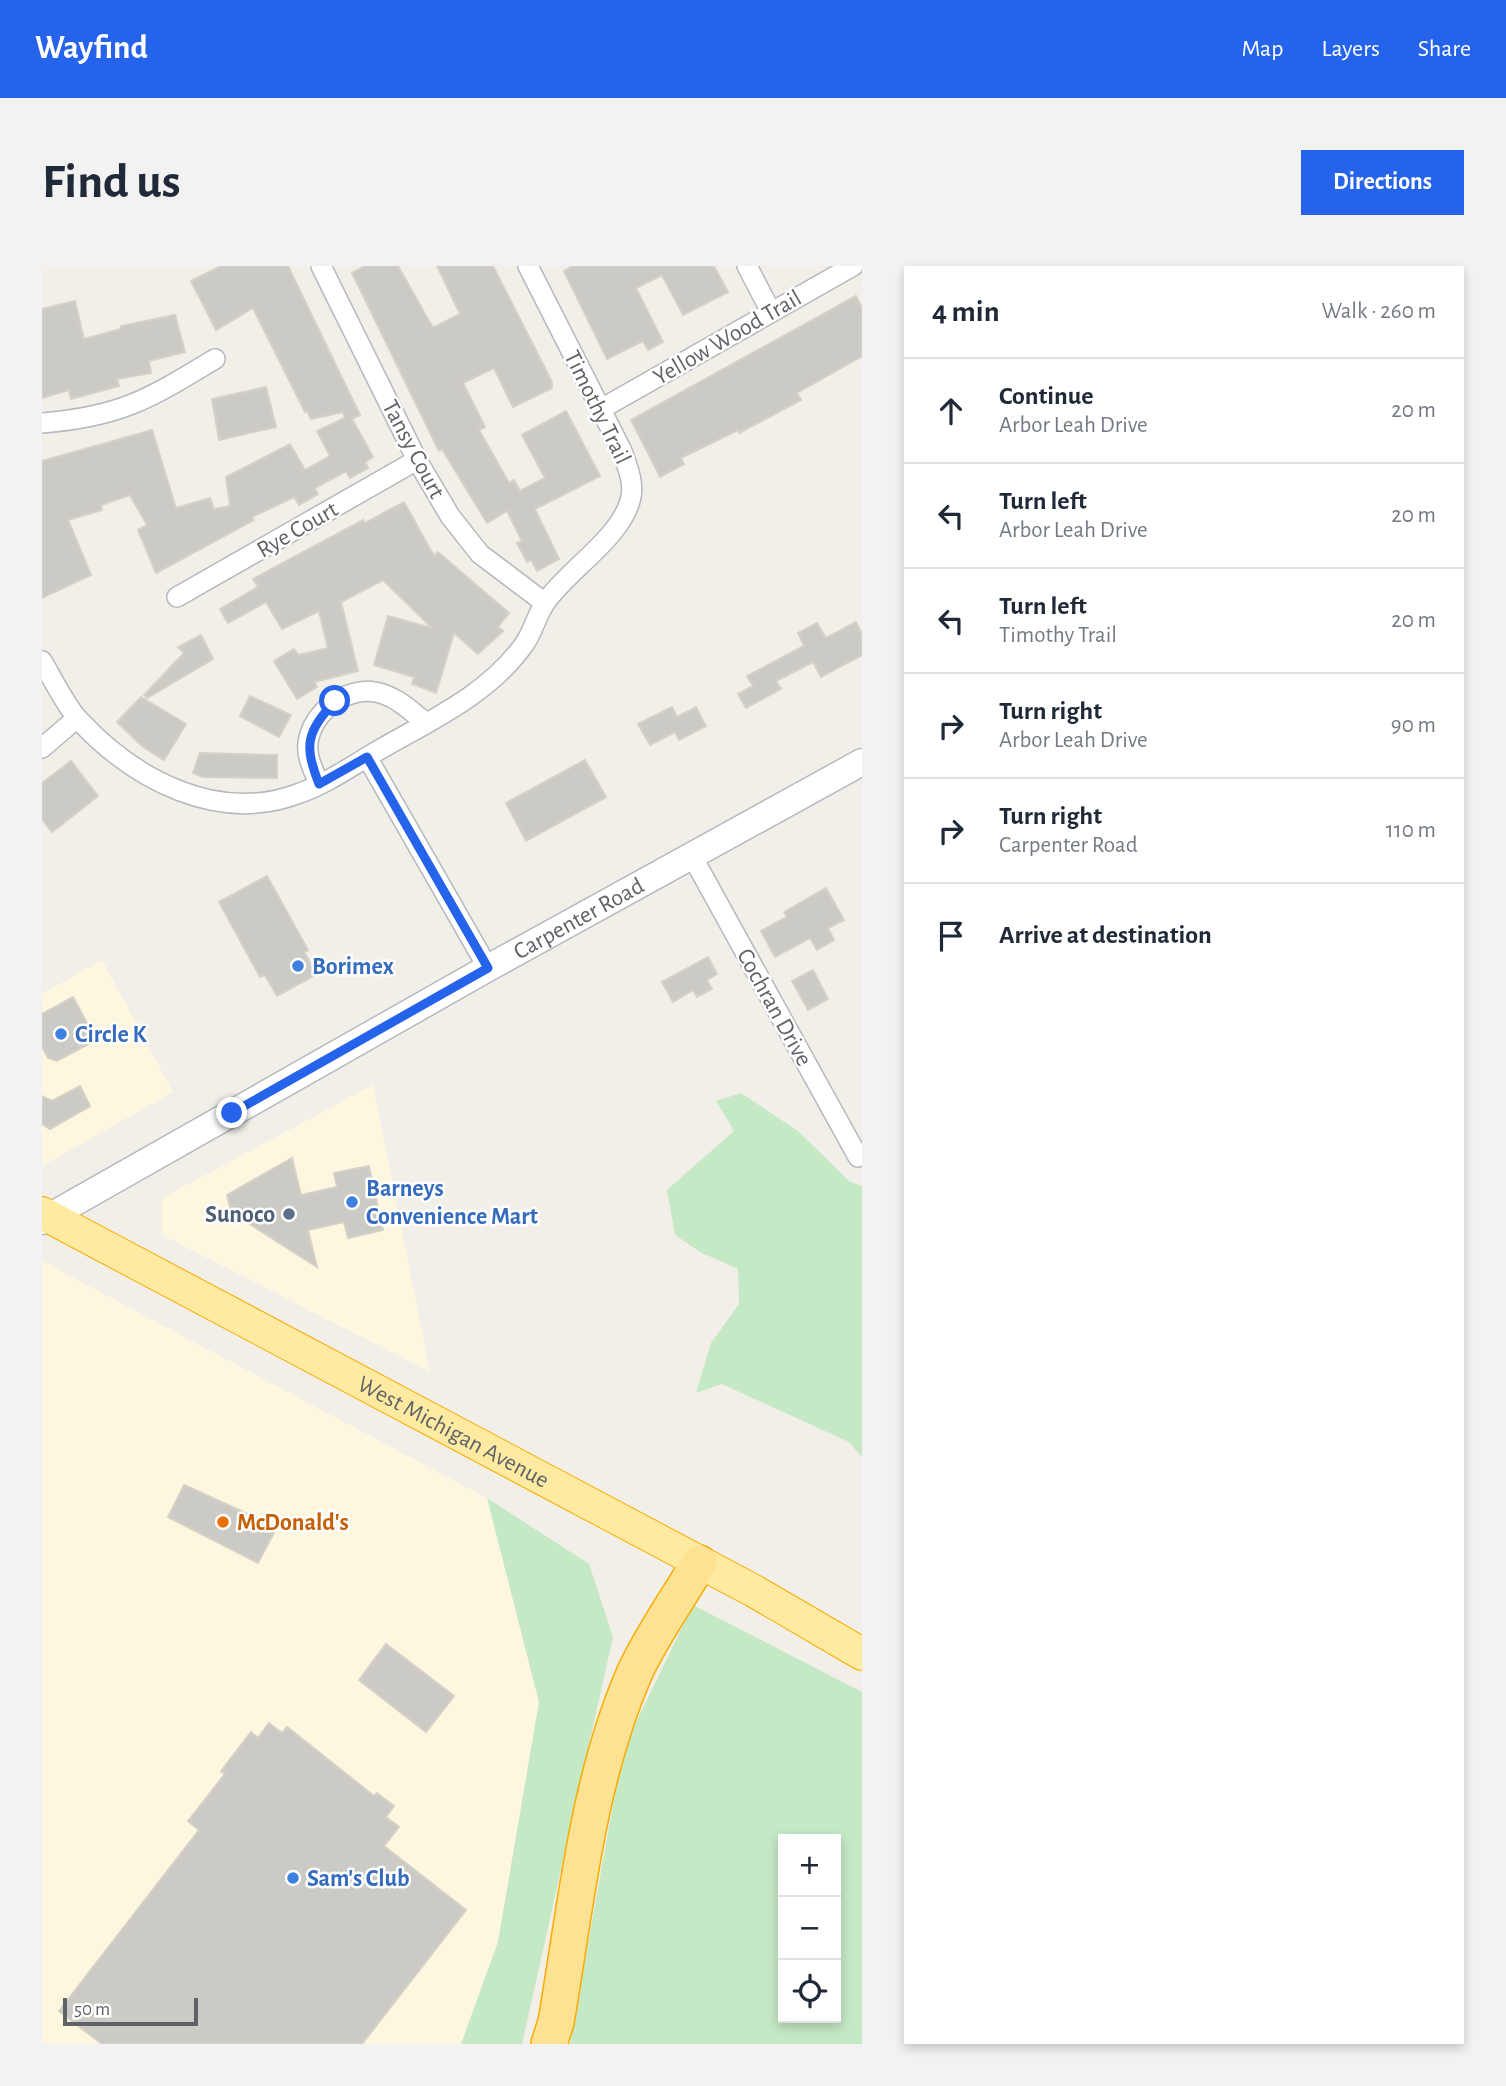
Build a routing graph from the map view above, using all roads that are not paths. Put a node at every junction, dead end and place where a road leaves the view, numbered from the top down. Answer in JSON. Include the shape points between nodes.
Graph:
{"nodes":[{"id":1,"x":321,"y":266,"type":"edge"},
{"id":2,"x":528,"y":266,"type":"edge"},
{"id":3,"x":747,"y":266,"type":"edge"},
{"id":4,"x":853,"y":266,"type":"edge"},
{"id":5,"x":771,"y":312,"type":"junction"},
{"id":6,"x":215,"y":359,"type":"dead end"},
{"id":7,"x":601,"y":409,"type":"junction"},
{"id":8,"x":42,"y":423,"type":"edge"},
{"id":9,"x":417,"y":460,"type":"junction"},
{"id":10,"x":177,"y":597,"type":"dead end"},
{"id":11,"x":545,"y":603,"type":"junction"},
{"id":12,"x":42,"y":661,"type":"edge"},
{"id":13,"x":77,"y":718,"type":"junction"},
{"id":14,"x":426,"y":723,"type":"junction"},
{"id":15,"x":42,"y":748,"type":"edge"},
{"id":16,"x":367,"y":757,"type":"junction"},
{"id":17,"x":862,"y":762,"type":"edge"},
{"id":18,"x":319,"y":784,"type":"junction"},
{"id":19,"x":692,"y":856,"type":"junction"},
{"id":20,"x":488,"y":968,"type":"junction"},
{"id":21,"x":858,"y":1157,"type":"dead end"},
{"id":22,"x":45,"y":1217,"type":"edge"},
{"id":23,"x":699,"y":1563,"type":"junction"},
{"id":24,"x":862,"y":1654,"type":"edge"},
{"id":25,"x":549,"y":2044,"type":"edge"}],
"edges":[{"from":1,"to":9,"type":"street","name":"Tansy Court"},
{"from":2,"to":7,"type":"street","name":"Timothy Trail"},
{"from":3,"to":5,"type":"street"},
{"from":4,"to":5,"type":"street","name":"Yellow Wood Trail"},
{"from":5,"to":7,"type":"street","name":"Yellow Wood Trail"},
{"from":6,"to":8,"type":"street","via":[[151,398],[113,413]]},
{"from":7,"to":11,"type":"street","name":"Timothy Trail","via":[[631,475],[631,498],[615,527]]},
{"from":9,"to":10,"type":"street","name":"Rye Court"},
{"from":9,"to":11,"type":"street","name":"Tansy Court","via":[[450,516],[480,554]]},
{"from":11,"to":14,"type":"street","name":"Timothy Trail","via":[[525,643],[504,670],[475,694]]},
{"from":12,"to":13,"type":"street","name":"Timothy Trail"},
{"from":13,"to":15,"type":"street"},
{"from":13,"to":18,"type":"street","name":"Timothy Trail","via":[[119,757],[160,785],[212,801],[252,804],[298,794]]},
{"from":14,"to":16,"type":"street","name":"Timothy Trail"},
{"from":14,"to":18,"type":"street","via":[[399,701],[377,692],[354,692],[335,701],[308,741]]},
{"from":16,"to":18,"type":"street","name":"Timothy Trail"},
{"from":16,"to":20,"type":"street"},
{"from":17,"to":19,"type":"main road","name":"Carpenter Road"},
{"from":19,"to":20,"type":"main road","name":"Carpenter Road"},
{"from":19,"to":21,"type":"street","name":"Cochran Drive"},
{"from":20,"to":22,"type":"main road","name":"Carpenter Road"},
{"from":22,"to":23,"type":"highway","name":"West Michigan Avenue"},
{"from":23,"to":24,"type":"highway","name":"West Michigan Avenue"},
{"from":23,"to":25,"type":"highway","via":[[635,1672],[606,1749]]}]}
